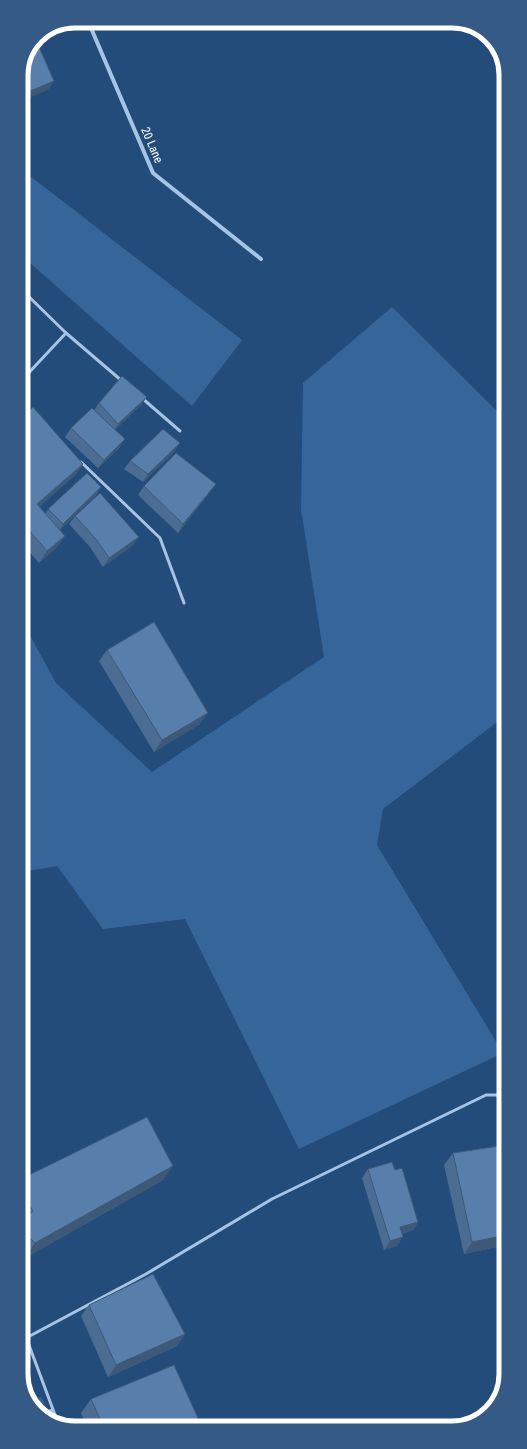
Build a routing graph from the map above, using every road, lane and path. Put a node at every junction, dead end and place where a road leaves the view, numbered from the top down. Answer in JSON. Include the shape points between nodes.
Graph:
{"nodes":[{"id":1,"x":91,"y":28,"type":"edge"},
{"id":2,"x":261,"y":259,"type":"dead end"},
{"id":3,"x":28,"y":296,"type":"edge"},
{"id":4,"x":66,"y":333,"type":"junction"},
{"id":5,"x":28,"y":374,"type":"edge"},
{"id":6,"x":126,"y":384,"type":"edge"},
{"id":7,"x":138,"y":394,"type":"edge"},
{"id":8,"x":28,"y":412,"type":"edge"},
{"id":9,"x":33,"y":417,"type":"edge"},
{"id":10,"x":180,"y":431,"type":"dead end"},
{"id":11,"x":79,"y":461,"type":"edge"},
{"id":12,"x":184,"y":603,"type":"dead end"},
{"id":13,"x":499,"y":1095,"type":"edge"},
{"id":14,"x":28,"y":1337,"type":"edge"},
{"id":15,"x":28,"y":1343,"type":"edge"},
{"id":16,"x":53,"y":1410,"type":"junction"},
{"id":17,"x":47,"y":1412,"type":"edge"},
{"id":18,"x":55,"y":1416,"type":"edge"}],
"edges":[{"from":1,"to":2,"type":"street","name":"20 Lane","via":[[153,173]]},
{"from":3,"to":4,"type":"lane"},
{"from":4,"to":5,"type":"lane"},
{"from":4,"to":6,"type":"lane"},
{"from":7,"to":10,"type":"lane"},
{"from":8,"to":9,"type":"lane"},
{"from":11,"to":12,"type":"lane","via":[[160,538]]},
{"from":13,"to":14,"type":"lane","via":[[486,1095],[272,1199],[146,1274]]},
{"from":15,"to":16,"type":"lane"},
{"from":16,"to":17,"type":"lane"},
{"from":16,"to":18,"type":"lane"}]}
